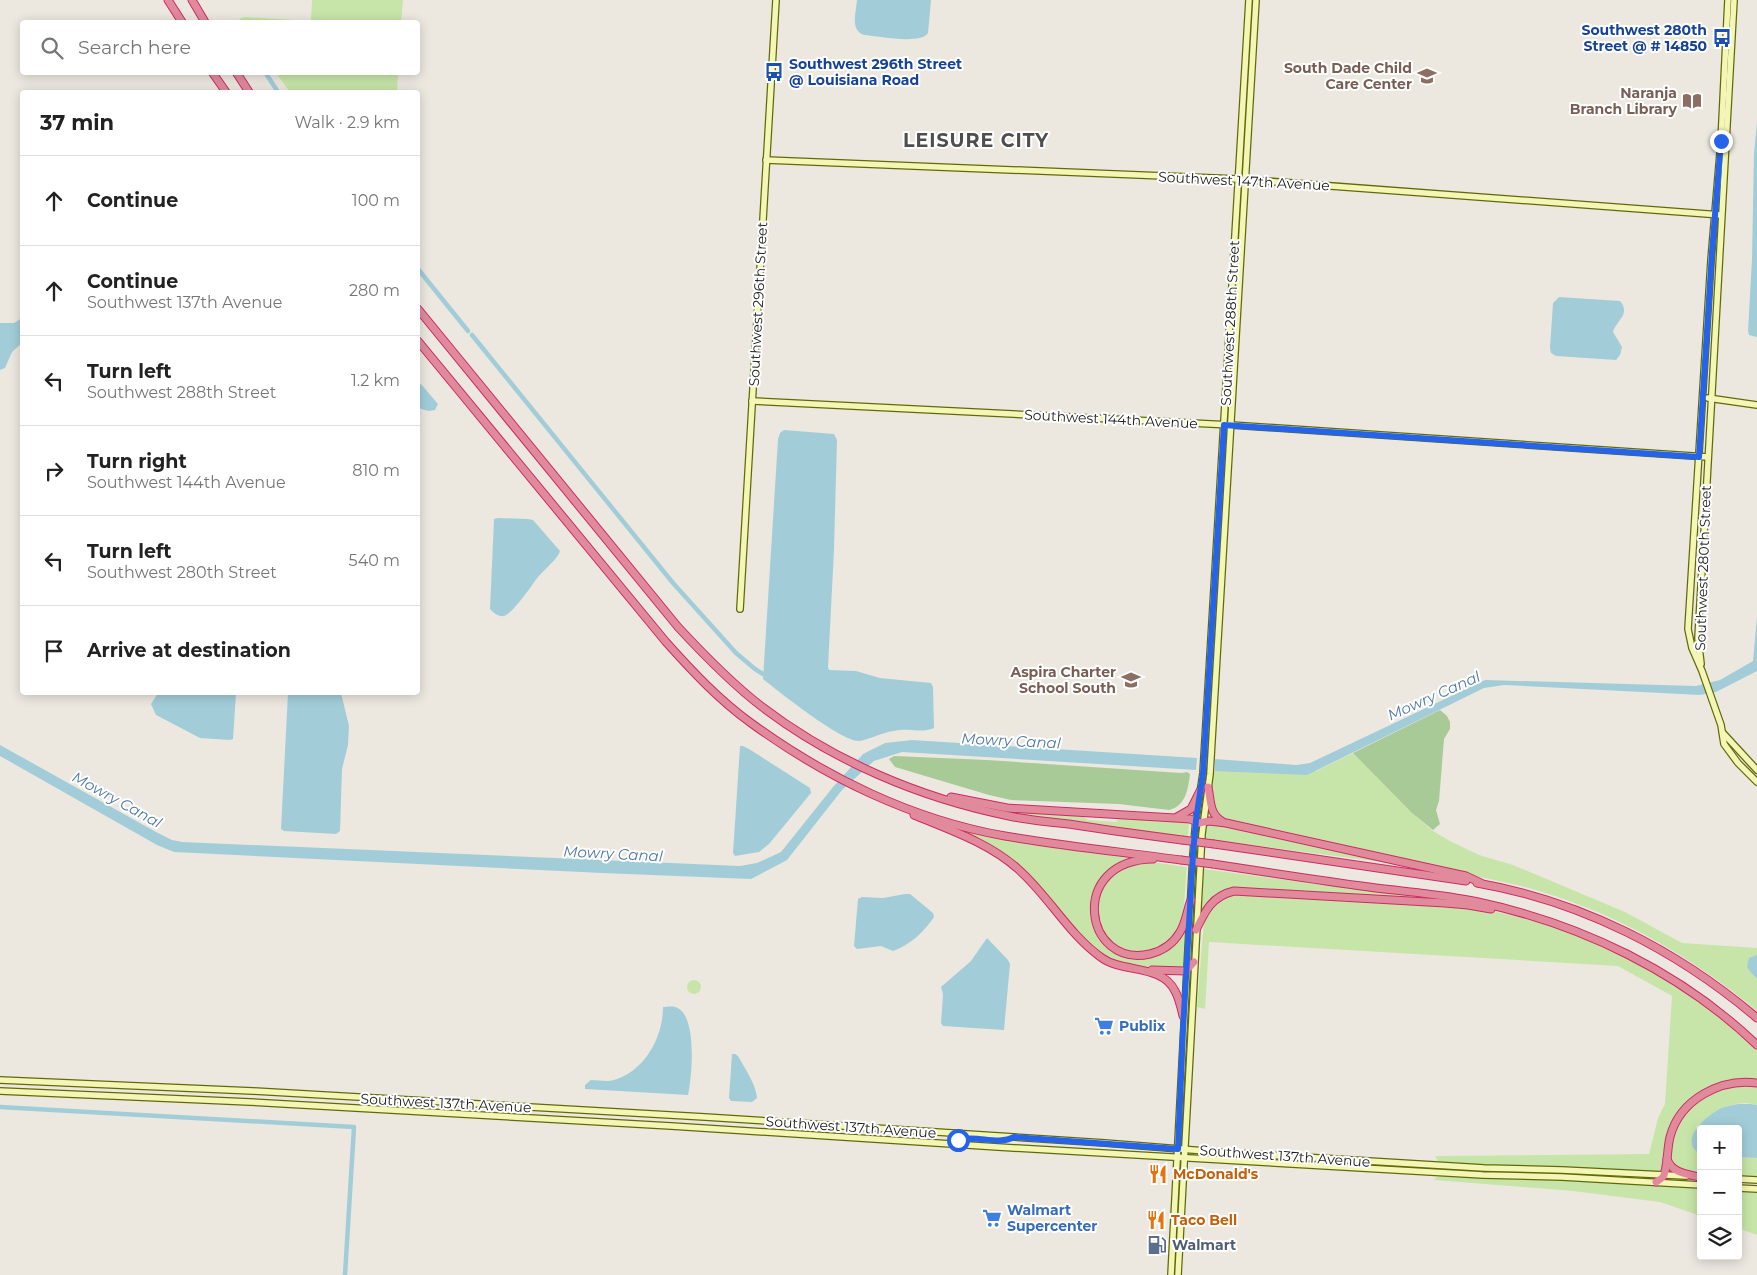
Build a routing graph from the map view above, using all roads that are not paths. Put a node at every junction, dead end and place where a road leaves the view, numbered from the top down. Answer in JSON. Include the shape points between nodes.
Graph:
{"nodes":[{"id":1,"x":168,"y":0,"type":"edge"},
{"id":2,"x":192,"y":0,"type":"edge"},
{"id":3,"x":776,"y":0,"type":"edge"},
{"id":4,"x":1249,"y":0,"type":"edge"},
{"id":5,"x":1256,"y":0,"type":"edge"},
{"id":6,"x":1728,"y":0,"type":"edge"},
{"id":7,"x":1734,"y":0,"type":"edge"},
{"id":8,"x":1730,"y":17,"type":"junction"},
{"id":9,"x":181,"y":20,"type":"edge"},
{"id":10,"x":204,"y":20,"type":"edge"},
{"id":11,"x":214,"y":75,"type":"edge"},
{"id":12,"x":238,"y":75,"type":"edge"},
{"id":13,"x":225,"y":90,"type":"edge"},
{"id":14,"x":248,"y":90,"type":"edge"},
{"id":15,"x":766,"y":160,"type":"junction"},
{"id":16,"x":1238,"y":179,"type":"junction"},
{"id":17,"x":1246,"y":179,"type":"junction"},
{"id":18,"x":1718,"y":215,"type":"junction"},
{"id":19,"x":1712,"y":252,"type":"junction"},
{"id":20,"x":1719,"y":252,"type":"junction"},
{"id":21,"x":420,"y":311,"type":"edge"},
{"id":22,"x":1707,"y":336,"type":"junction"},
{"id":23,"x":1714,"y":337,"type":"junction"},
{"id":24,"x":420,"y":343,"type":"edge"},
{"id":25,"x":1703,"y":397,"type":"junction"},
{"id":26,"x":1711,"y":398,"type":"junction"},
{"id":27,"x":752,"y":401,"type":"junction"},
{"id":28,"x":1757,"y":405,"type":"edge"},
{"id":29,"x":1224,"y":425,"type":"junction"},
{"id":30,"x":1231,"y":425,"type":"junction"},
{"id":31,"x":1699,"y":457,"type":"junction"},
{"id":32,"x":1708,"y":458,"type":"junction"},
{"id":33,"x":1693,"y":551,"type":"junction"},
{"id":34,"x":1702,"y":552,"type":"junction"},
{"id":35,"x":1690,"y":594,"type":"junction"},
{"id":36,"x":1700,"y":594,"type":"junction"},
{"id":37,"x":740,"y":609,"type":"dead end"},
{"id":38,"x":1702,"y":671,"type":"junction"},
{"id":39,"x":1723,"y":733,"type":"junction"},
{"id":40,"x":1757,"y":770,"type":"edge"},
{"id":41,"x":1757,"y":782,"type":"edge"},
{"id":42,"x":906,"y":786,"type":"junction"},
{"id":43,"x":1208,"y":787,"type":"junction"},
{"id":44,"x":865,"y":791,"type":"junction"},
{"id":45,"x":1200,"y":791,"type":"junction"},
{"id":46,"x":1175,"y":818,"type":"junction"},
{"id":47,"x":1199,"y":822,"type":"junction"},
{"id":48,"x":1226,"y":823,"type":"junction"},
{"id":49,"x":1168,"y":858,"type":"junction"},
{"id":50,"x":1481,"y":883,"type":"junction"},
{"id":51,"x":1190,"y":900,"type":"junction"},
{"id":52,"x":1526,"y":914,"type":"junction"},
{"id":53,"x":1196,"y":930,"type":"junction"},
{"id":54,"x":1194,"y":962,"type":"junction"},
{"id":55,"x":1144,"y":971,"type":"junction"},
{"id":56,"x":1186,"y":971,"type":"junction"},
{"id":57,"x":1184,"y":1016,"type":"junction"},
{"id":58,"x":1757,"y":1018,"type":"edge"},
{"id":59,"x":1757,"y":1044,"type":"edge"},
{"id":60,"x":0,"y":1080,"type":"edge"},
{"id":61,"x":1757,"y":1083,"type":"edge"},
{"id":62,"x":116,"y":1086,"type":"junction"},
{"id":63,"x":0,"y":1090,"type":"edge"},
{"id":64,"x":240,"y":1091,"type":"junction"},
{"id":65,"x":116,"y":1096,"type":"junction"},
{"id":66,"x":349,"y":1097,"type":"junction"},
{"id":67,"x":239,"y":1101,"type":"junction"},
{"id":68,"x":348,"y":1107,"type":"junction"},
{"id":69,"x":832,"y":1126,"type":"junction"},
{"id":70,"x":831,"y":1136,"type":"junction"},
{"id":71,"x":1014,"y":1137,"type":"junction"},
{"id":72,"x":955,"y":1144,"type":"junction"},
{"id":73,"x":1178,"y":1149,"type":"junction"},
{"id":74,"x":1185,"y":1150,"type":"junction"},
{"id":75,"x":1177,"y":1157,"type":"junction"},
{"id":76,"x":1247,"y":1157,"type":"junction"},
{"id":77,"x":1184,"y":1158,"type":"junction"},
{"id":78,"x":1666,"y":1158,"type":"junction"},
{"id":79,"x":1664,"y":1175,"type":"junction"},
{"id":80,"x":1697,"y":1176,"type":"edge"},
{"id":81,"x":1697,"y":1177,"type":"edge"},
{"id":82,"x":1742,"y":1179,"type":"edge"},
{"id":83,"x":1757,"y":1180,"type":"edge"},
{"id":84,"x":1656,"y":1182,"type":"junction"},
{"id":85,"x":1697,"y":1185,"type":"edge"},
{"id":86,"x":1742,"y":1188,"type":"edge"},
{"id":87,"x":1757,"y":1189,"type":"edge"},
{"id":88,"x":1171,"y":1275,"type":"edge"},
{"id":89,"x":1178,"y":1275,"type":"edge"}],
"edges":[{"from":1,"to":9,"type":"highway"},
{"from":2,"to":10,"type":"highway"},
{"from":3,"to":15,"type":"main road","name":"Southwest 296th Street"},
{"from":4,"to":16,"type":"main road","name":"Southwest 288th Street"},
{"from":5,"to":17,"type":"main road","name":"Southwest 288th Street"},
{"from":6,"to":8,"type":"main road","name":"Southwest 280th Street"},
{"from":7,"to":8,"type":"main road","name":"Southwest 280th Street"},
{"from":8,"to":18,"type":"main road","name":"Southwest 280th Street"},
{"from":11,"to":13,"type":"highway"},
{"from":12,"to":14,"type":"highway"},
{"from":15,"to":16,"type":"main road","name":"Southwest 147th Avenue"},
{"from":15,"to":27,"type":"main road","name":"Southwest 296th Street"},
{"from":16,"to":17,"type":"main road","name":"Southwest 147th Avenue"},
{"from":16,"to":29,"type":"main road","name":"Southwest 288th Street"},
{"from":17,"to":18,"type":"main road","name":"Southwest 147th Avenue"},
{"from":17,"to":30,"type":"main road","name":"Southwest 288th Street"},
{"from":18,"to":19,"type":"main road","name":"Southwest 280th Street"},
{"from":18,"to":20,"type":"main road","name":"Southwest 280th Street"},
{"from":19,"to":20,"type":"main road"},
{"from":19,"to":22,"type":"main road","name":"Southwest 280th Street"},
{"from":20,"to":23,"type":"main road","name":"Southwest 280th Street"},
{"from":21,"to":42,"type":"highway","via":[[704,655],[761,706],[796,730],[866,769]]},
{"from":22,"to":23,"type":"main road"},
{"from":22,"to":25,"type":"main road","name":"Southwest 280th Street"},
{"from":23,"to":26,"type":"main road","name":"Southwest 280th Street"},
{"from":24,"to":44,"type":"highway","via":[[692,670],[750,722],[831,774]]},
{"from":25,"to":26,"type":"main road"},
{"from":25,"to":31,"type":"main road","name":"Southwest 280th Street"},
{"from":26,"to":28,"type":"main road"},
{"from":26,"to":32,"type":"main road","name":"Southwest 280th Street"},
{"from":27,"to":29,"type":"main road","name":"Southwest 144th Avenue"},
{"from":27,"to":37,"type":"main road","name":"Southwest 296th Street"},
{"from":29,"to":30,"type":"main road","name":"Southwest 144th Avenue"},
{"from":29,"to":45,"type":"main road","name":"Southwest 288th Street"},
{"from":30,"to":31,"type":"main road","name":"Southwest 144th Avenue"},
{"from":30,"to":43,"type":"main road","name":"Southwest 288th Street"},
{"from":31,"to":32,"type":"main road","name":"Southwest 144th Avenue"},
{"from":31,"to":33,"type":"main road","name":"Southwest 280th Street"},
{"from":32,"to":34,"type":"main road","name":"Southwest 280th Street"},
{"from":33,"to":34,"type":"main road"},
{"from":33,"to":35,"type":"main road","name":"Southwest 280th Street"},
{"from":34,"to":36,"type":"main road","name":"Southwest 280th Street"},
{"from":35,"to":36,"type":"main road"},
{"from":35,"to":38,"type":"main road","name":"Southwest 280th Street","via":[[1689,640]]},
{"from":36,"to":38,"type":"main road","name":"Southwest 280th Street","via":[[1698,638]]},
{"from":38,"to":39,"type":"main road"},
{"from":39,"to":40,"type":"main road"},
{"from":39,"to":41,"type":"main road","via":[[1724,744]]},
{"from":42,"to":46,"type":"highway","via":[[1007,808]]},
{"from":42,"to":50,"type":"highway","bridge":true,"via":[[1010,816]]},
{"from":43,"to":47,"type":"main road","name":"Southwest 288th Street"},
{"from":43,"to":48,"type":"highway","via":[[1212,811]]},
{"from":44,"to":49,"type":"highway","via":[[922,814],[1003,836]]},
{"from":44,"to":55,"type":"highway","via":[[876,799],[990,849],[1018,868],[1089,948],[1114,964]]},
{"from":45,"to":46,"type":"highway","via":[[1191,809]]},
{"from":45,"to":47,"type":"main road","name":"Southwest 288th Street"},
{"from":46,"to":47,"type":"highway"},
{"from":47,"to":48,"type":"highway"},
{"from":47,"to":51,"type":"main road","name":"Southwest 288th Street"},
{"from":47,"to":53,"type":"main road","name":"Southwest 288th Street"},
{"from":48,"to":50,"type":"highway","via":[[1459,874]]},
{"from":49,"to":51,"type":"highway","via":[[1132,861],[1107,876],[1098,889],[1094,904],[1097,927],[1105,940],[1120,951],[1138,955],[1160,951],[1180,933]]},
{"from":49,"to":52,"type":"highway","bridge":true,"via":[[1476,901]]},
{"from":50,"to":58,"type":"highway","via":[[1535,897],[1620,928],[1705,976]]},
{"from":51,"to":56,"type":"main road","name":"Southwest 288th Street"},
{"from":52,"to":53,"type":"highway","via":[[1468,905],[1241,891],[1216,899],[1207,908]]},
{"from":52,"to":59,"type":"highway","via":[[1611,946],[1655,969],[1700,997]]},
{"from":53,"to":54,"type":"main road","name":"Southwest 288th Street"},
{"from":54,"to":56,"type":"highway"},
{"from":54,"to":74,"type":"main road","name":"Southwest 288th Street"},
{"from":55,"to":56,"type":"highway"},
{"from":55,"to":57,"type":"highway","via":[[1162,976],[1170,983]]},
{"from":56,"to":57,"type":"main road","name":"Southwest 288th Street"},
{"from":57,"to":73,"type":"main road","name":"Southwest 288th Street"},
{"from":60,"to":62,"type":"main road","name":"Southwest 137th Avenue"},
{"from":61,"to":78,"type":"highway","via":[[1729,1083],[1709,1090],[1692,1102],[1677,1121]]},
{"from":62,"to":64,"type":"main road","name":"Southwest 137th Avenue"},
{"from":62,"to":65,"type":"main road"},
{"from":63,"to":65,"type":"main road","name":"Southwest 137th Avenue"},
{"from":64,"to":66,"type":"main road","name":"Southwest 137th Avenue"},
{"from":64,"to":67,"type":"main road"},
{"from":65,"to":67,"type":"main road","name":"Southwest 137th Avenue"},
{"from":66,"to":68,"type":"main road"},
{"from":66,"to":69,"type":"main road","name":"Southwest 137th Avenue"},
{"from":67,"to":68,"type":"main road","name":"Southwest 137th Avenue"},
{"from":68,"to":70,"type":"main road","name":"Southwest 137th Avenue"},
{"from":69,"to":70,"type":"main road"},
{"from":69,"to":71,"type":"main road","name":"Southwest 137th Avenue"},
{"from":70,"to":72,"type":"main road","name":"Southwest 137th Avenue"},
{"from":71,"to":72,"type":"main road","via":[[1007,1140],[963,1138],[956,1140]]},
{"from":71,"to":73,"type":"main road","name":"Southwest 137th Avenue"},
{"from":72,"to":75,"type":"main road","name":"Southwest 137th Avenue"},
{"from":73,"to":74,"type":"main road","name":"Southwest 137th Avenue"},
{"from":73,"to":75,"type":"main road","name":"Southwest 288th Street"},
{"from":74,"to":76,"type":"main road","name":"Southwest 137th Avenue"},
{"from":74,"to":77,"type":"main road","name":"Southwest 288th Street"},
{"from":75,"to":77,"type":"main road","name":"Southwest 137th Avenue"},
{"from":75,"to":88,"type":"main road","name":"Southwest 288th Street"},
{"from":76,"to":77,"type":"main road","name":"Southwest 137th Avenue"},
{"from":76,"to":79,"type":"main road","name":"Southwest 137th Avenue"},
{"from":76,"to":84,"type":"main road","name":"Southwest 137th Avenue","via":[[1482,1175]]},
{"from":77,"to":89,"type":"main road","name":"Southwest 288th Street"},
{"from":78,"to":79,"type":"highway"},
{"from":78,"to":80,"type":"highway","via":[[1673,1169]]},
{"from":79,"to":81,"type":"main road","name":"Southwest 137th Avenue"},
{"from":79,"to":84,"type":"highway"},
{"from":82,"to":83,"type":"main road"},
{"from":84,"to":85,"type":"main road","name":"Southwest 137th Avenue"},
{"from":86,"to":87,"type":"main road"}]}
